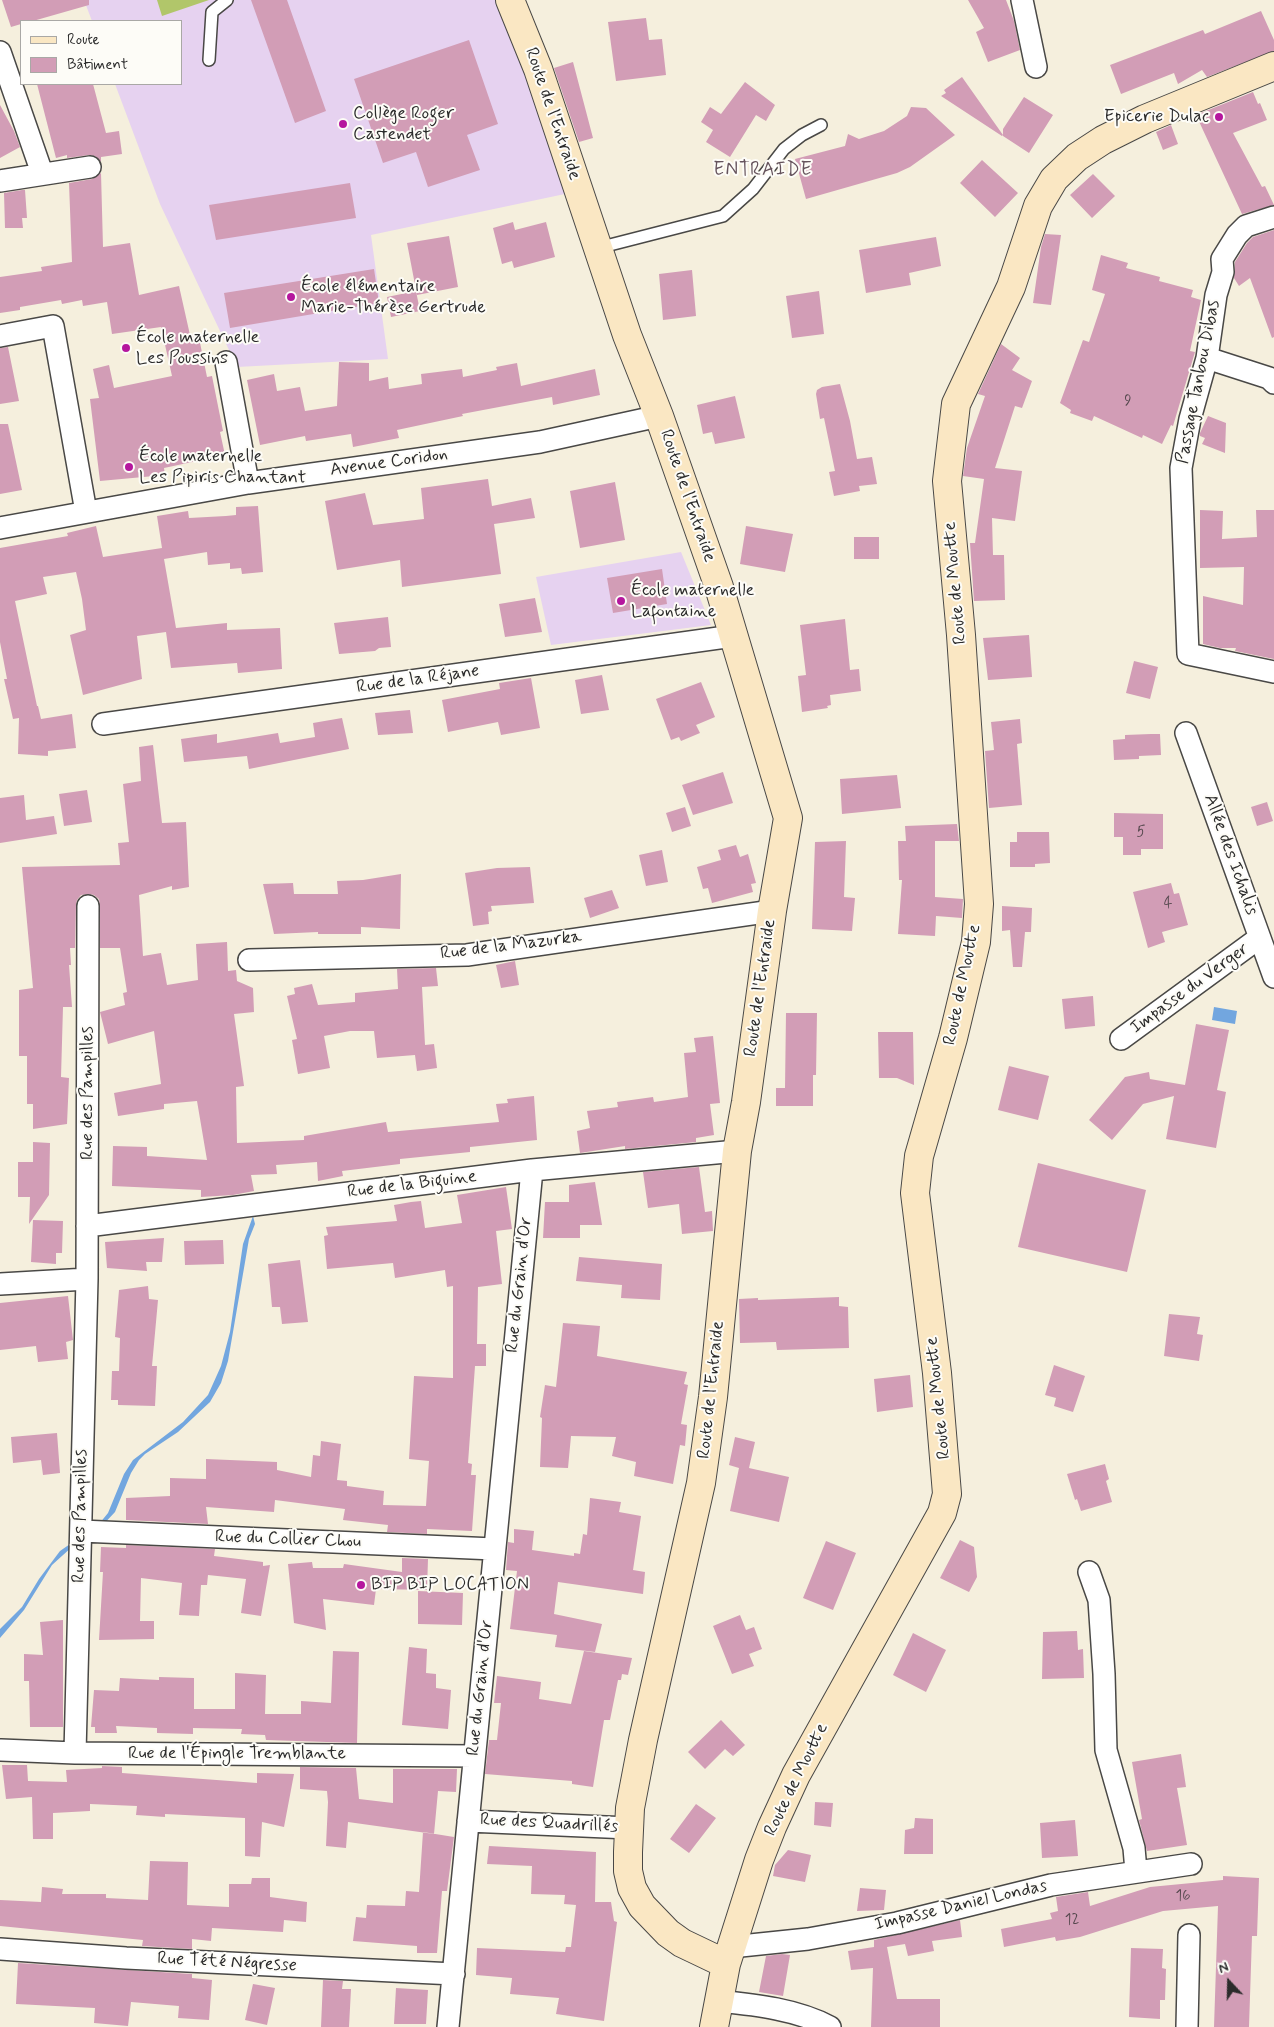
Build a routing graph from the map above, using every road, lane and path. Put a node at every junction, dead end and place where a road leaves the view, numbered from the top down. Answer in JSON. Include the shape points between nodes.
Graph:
{"nodes":[{"id":1,"x":227,"y":0,"type":"edge"},
{"id":2,"x":510,"y":0,"type":"edge"},
{"id":3,"x":1022,"y":0,"type":"edge"},
{"id":4,"x":0,"y":52,"type":"edge"},
{"id":5,"x":209,"y":60,"type":"dead end"},
{"id":6,"x":1274,"y":66,"type":"edge"},
{"id":7,"x":1036,"y":67,"type":"dead end"},
{"id":8,"x":821,"y":125,"type":"dead end"},
{"id":9,"x":90,"y":167,"type":"dead end"},
{"id":10,"x":42,"y":173,"type":"junction"},
{"id":11,"x":0,"y":181,"type":"edge"},
{"id":12,"x":1274,"y":217,"type":"edge"},
{"id":13,"x":598,"y":248,"type":"junction"},
{"id":14,"x":0,"y":336,"type":"edge"},
{"id":15,"x":1207,"y":358,"type":"junction"},
{"id":16,"x":226,"y":362,"type":"dead end"},
{"id":17,"x":1274,"y":383,"type":"edge"},
{"id":18,"x":659,"y":416,"type":"junction"},
{"id":19,"x":248,"y":483,"type":"junction"},
{"id":20,"x":86,"y":512,"type":"junction"},
{"id":21,"x":0,"y":528,"type":"edge"},
{"id":22,"x":733,"y":636,"type":"junction"},
{"id":23,"x":1274,"y":672,"type":"edge"},
{"id":24,"x":103,"y":724,"type":"dead end"},
{"id":25,"x":1186,"y":733,"type":"dead end"},
{"id":26,"x":88,"y":906,"type":"dead end"},
{"id":27,"x":772,"y":911,"type":"junction"},
{"id":28,"x":1259,"y":938,"type":"junction"},
{"id":29,"x":249,"y":960,"type":"dead end"},
{"id":30,"x":1274,"y":977,"type":"edge"},
{"id":31,"x":1121,"y":1039,"type":"dead end"},
{"id":32,"x":736,"y":1151,"type":"junction"},
{"id":33,"x":532,"y":1170,"type":"junction"},
{"id":34,"x":87,"y":1226,"type":"junction"},
{"id":35,"x":87,"y":1280,"type":"junction"},
{"id":36,"x":0,"y":1284,"type":"edge"},
{"id":37,"x":81,"y":1531,"type":"junction"},
{"id":38,"x":494,"y":1549,"type":"junction"},
{"id":39,"x":1089,"y":1572,"type":"dead end"},
{"id":40,"x":1,"y":1750,"type":"edge"},
{"id":41,"x":75,"y":1753,"type":"junction"},
{"id":42,"x":474,"y":1756,"type":"junction"},
{"id":43,"x":468,"y":1821,"type":"junction"},
{"id":44,"x":630,"y":1828,"type":"junction"},
{"id":45,"x":1191,"y":1864,"type":"dead end"},
{"id":46,"x":1136,"y":1871,"type":"junction"},
{"id":47,"x":1189,"y":1935,"type":"dead end"},
{"id":48,"x":0,"y":1949,"type":"edge"},
{"id":49,"x":729,"y":1956,"type":"junction"},
{"id":50,"x":454,"y":1974,"type":"junction"},
{"id":51,"x":716,"y":2014,"type":"edge"},
{"id":52,"x":448,"y":2027,"type":"edge"},
{"id":53,"x":830,"y":2027,"type":"edge"},
{"id":54,"x":1187,"y":2027,"type":"edge"}],
"edges":[{"from":1,"to":5,"type":"lane","via":[[212,12]]},
{"from":2,"to":13,"type":"main road","name":"Route de l'Entraide","via":[[538,69]]},
{"from":3,"to":7,"type":"street"},
{"from":4,"to":10,"type":"street"},
{"from":6,"to":49,"type":"main road","name":"Route de Moutte","via":[[1145,119],[1103,140],[1054,179],[1038,206],[1011,287],[956,404],[947,481],[979,904],[976,942],[919,1156],[915,1193],[937,1372],[947,1494],[942,1513],[796,1775],[759,1860]]},
{"from":8,"to":13,"type":"lane","via":[[784,149],[753,190],[723,216]]},
{"from":9,"to":10,"type":"street"},
{"from":10,"to":11,"type":"street"},
{"from":12,"to":15,"type":"street","name":"Passage Tanbou Dibas","via":[[1246,226],[1222,259],[1223,272],[1216,295]]},
{"from":13,"to":18,"type":"main road","name":"Route de l'Entraide"},
{"from":14,"to":20,"type":"street","via":[[53,326]]},
{"from":15,"to":17,"type":"street","via":[[1269,378]]},
{"from":15,"to":23,"type":"street","name":"Passage Tanbou Dibas","via":[[1190,419],[1181,468],[1188,654]]},
{"from":16,"to":19,"type":"street"},
{"from":18,"to":19,"type":"street","name":"Avenue Coridon","via":[[540,442]]},
{"from":18,"to":22,"type":"main road","name":"Route de l'Entraide"},
{"from":19,"to":20,"type":"street","name":"Avenue Coridon"},
{"from":20,"to":21,"type":"street","name":"Avenue Coridon"},
{"from":22,"to":24,"type":"street","name":"Rue de la Réjane"},
{"from":22,"to":27,"type":"main road","name":"Route de l'Entraide","via":[[788,818]]},
{"from":25,"to":28,"type":"street","name":"Allée des Ichalis"},
{"from":26,"to":34,"type":"street","name":"Rue des Pampilles"},
{"from":27,"to":29,"type":"street","name":"Rue de la Mazurka","via":[[467,955]]},
{"from":27,"to":32,"type":"main road","name":"Route de l'Entraide","via":[[746,1102]]},
{"from":28,"to":30,"type":"street","name":"Allée des Ichalis"},
{"from":28,"to":31,"type":"street","name":"Impasse du Verger"},
{"from":32,"to":33,"type":"street","name":"Rue de la Biguine"},
{"from":32,"to":44,"type":"main road","name":"Route de l'Entraide","via":[[713,1397],[701,1483],[642,1740],[630,1808]]},
{"from":33,"to":34,"type":"street","name":"Rue de la Biguine"},
{"from":33,"to":38,"type":"street","name":"Rue du Grain d'Or"},
{"from":34,"to":35,"type":"street","name":"Rue des Pampilles"},
{"from":35,"to":36,"type":"street"},
{"from":35,"to":37,"type":"street","name":"Rue des Pampilles"},
{"from":37,"to":38,"type":"street","name":"Rue du Collier Chou"},
{"from":37,"to":41,"type":"street","name":"Rue des Pampilles"},
{"from":38,"to":42,"type":"street","name":"Rue du Grain d'Or"},
{"from":39,"to":46,"type":"street","via":[[1099,1600],[1106,1750],[1134,1848]]},
{"from":40,"to":41,"type":"street","name":"Rue de l'Épingle Tremblante"},
{"from":41,"to":42,"type":"street","name":"Rue de l'Épingle Tremblante"},
{"from":42,"to":43,"type":"street","name":"Rue du Grain d'Or"},
{"from":43,"to":44,"type":"street","name":"Rue des Quadrillés"},
{"from":43,"to":50,"type":"street","name":"Rue du Grain d'Or"},
{"from":44,"to":49,"type":"main road","name":"Route de l'Entraide","via":[[628,1871],[632,1888],[642,1906],[682,1943]]},
{"from":45,"to":46,"type":"street","name":"Impasse Daniel Londas"},
{"from":46,"to":49,"type":"street","name":"Impasse Daniel Londas","via":[[1051,1885],[897,1923]]},
{"from":47,"to":54,"type":"street"},
{"from":48,"to":50,"type":"street","name":"Rue Tété Négresse"},
{"from":49,"to":51,"type":"main road","name":"Route de Moutte"},
{"from":50,"to":52,"type":"street","name":"Rue du Grain d'Or"},
{"from":51,"to":53,"type":"street","via":[[758,2006],[813,2018]]}]}
